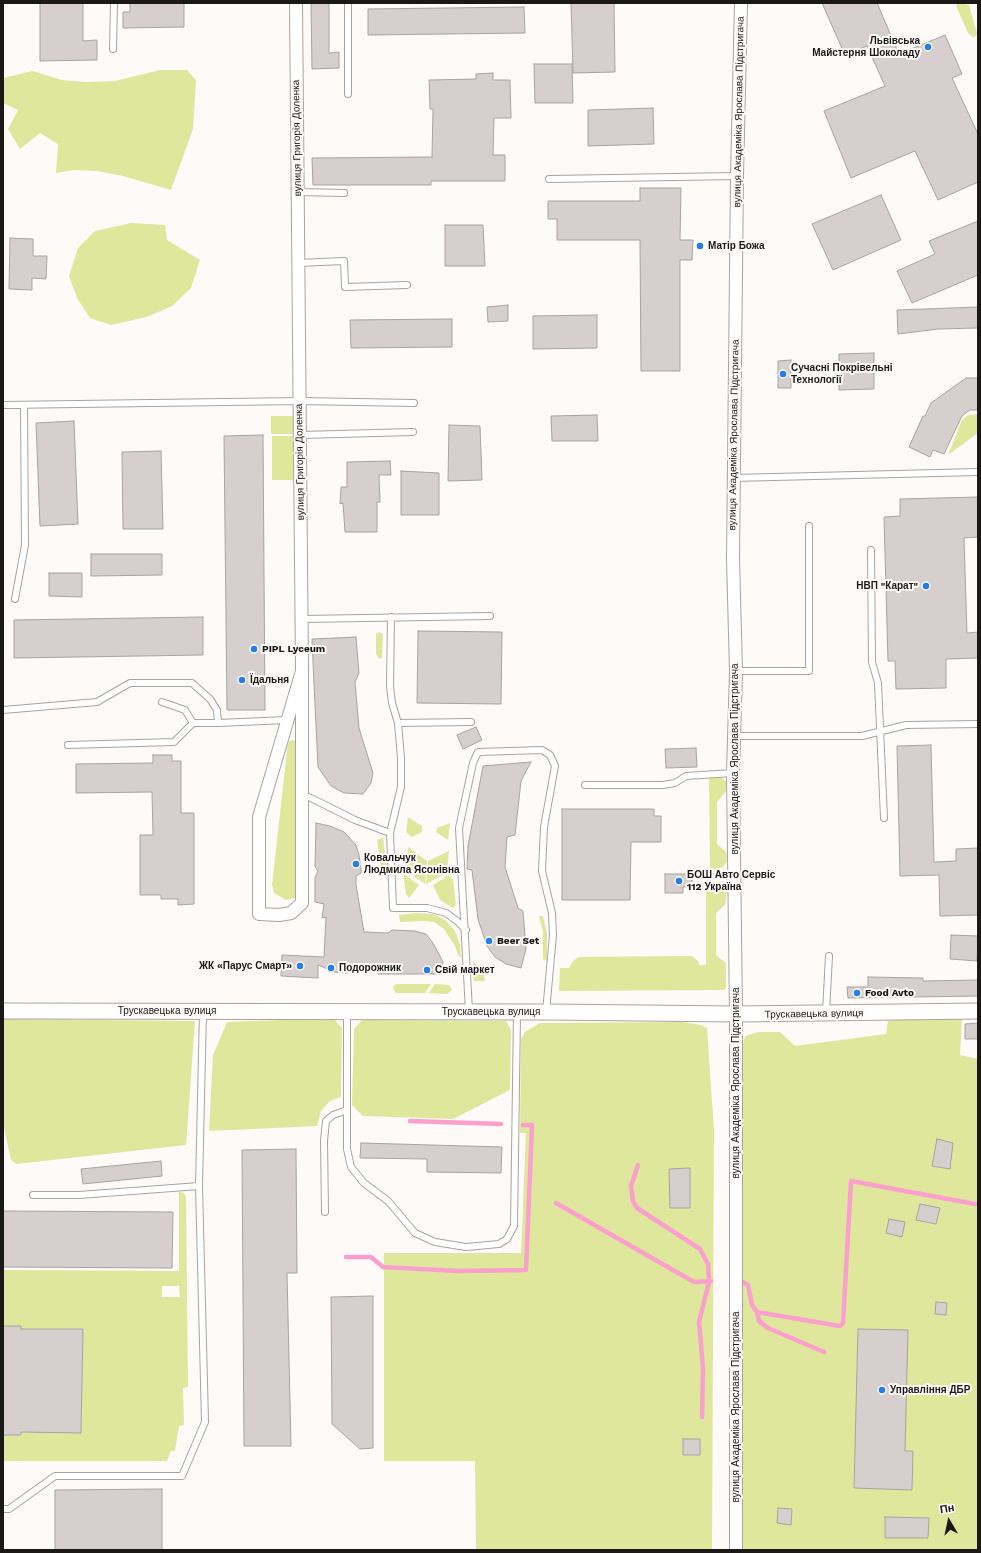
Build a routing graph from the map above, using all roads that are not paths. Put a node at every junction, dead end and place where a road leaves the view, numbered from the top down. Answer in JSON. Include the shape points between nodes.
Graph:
{"nodes":[{"id":1,"x":114,"y":3,"type":"edge"},
{"id":2,"x":296,"y":3,"type":"edge"},
{"id":3,"x":348,"y":3,"type":"edge"},
{"id":4,"x":741,"y":3,"type":"edge"},
{"id":5,"x":113,"y":49,"type":"dead end"},
{"id":6,"x":348,"y":94,"type":"dead end"},
{"id":7,"x":737,"y":176,"type":"junction"},
{"id":8,"x":549,"y":179,"type":"dead end"},
{"id":9,"x":298,"y":192,"type":"junction"},
{"id":10,"x":344,"y":192,"type":"dead end"},
{"id":11,"x":298,"y":263,"type":"junction"},
{"id":12,"x":408,"y":285,"type":"dead end"},
{"id":13,"x":300,"y":401,"type":"junction"},
{"id":14,"x":414,"y":403,"type":"dead end"},
{"id":15,"x":3,"y":405,"type":"edge"},
{"id":16,"x":24,"y":406,"type":"junction"},
{"id":17,"x":413,"y":432,"type":"dead end"},
{"id":18,"x":301,"y":435,"type":"junction"},
{"id":19,"x":978,"y":472,"type":"edge"},
{"id":20,"x":734,"y":478,"type":"junction"},
{"id":21,"x":809,"y":526,"type":"dead end"},
{"id":22,"x":871,"y":550,"type":"dead end"},
{"id":23,"x":16,"y":598,"type":"dead end"},
{"id":24,"x":490,"y":616,"type":"dead end"},
{"id":25,"x":391,"y":617,"type":"junction"},
{"id":26,"x":302,"y":619,"type":"junction"},
{"id":27,"x":302,"y":671,"type":"junction"},
{"id":28,"x":736,"y":671,"type":"junction"},
{"id":29,"x":162,"y":702,"type":"dead end"},
{"id":30,"x":3,"y":710,"type":"edge"},
{"id":31,"x":287,"y":720,"type":"junction"},
{"id":32,"x":471,"y":722,"type":"dead end"},
{"id":33,"x":193,"y":723,"type":"junction"},
{"id":34,"x":218,"y":723,"type":"junction"},
{"id":35,"x":398,"y":723,"type":"junction"},
{"id":36,"x":978,"y":724,"type":"edge"},
{"id":37,"x":881,"y":732,"type":"junction"},
{"id":38,"x":734,"y":736,"type":"junction"},
{"id":39,"x":68,"y":745,"type":"dead end"},
{"id":40,"x":733,"y":773,"type":"junction"},
{"id":41,"x":585,"y":784,"type":"dead end"},
{"id":42,"x":302,"y":795,"type":"junction"},
{"id":43,"x":884,"y":818,"type":"dead end"},
{"id":44,"x":390,"y":833,"type":"junction"},
{"id":45,"x":466,"y":930,"type":"junction"},
{"id":46,"x":829,"y":956,"type":"dead end"},
{"id":47,"x":3,"y":1011,"type":"edge"},
{"id":48,"x":203,"y":1011,"type":"junction"},
{"id":49,"x":978,"y":1011,"type":"edge"},
{"id":50,"x":347,"y":1012,"type":"junction"},
{"id":51,"x":470,"y":1012,"type":"junction"},
{"id":52,"x":546,"y":1012,"type":"junction"},
{"id":53,"x":517,"y":1013,"type":"junction"},
{"id":54,"x":736,"y":1014,"type":"junction"},
{"id":55,"x":826,"y":1014,"type":"junction"},
{"id":56,"x":347,"y":1110,"type":"junction"},
{"id":57,"x":199,"y":1186,"type":"junction"},
{"id":58,"x":33,"y":1195,"type":"dead end"},
{"id":59,"x":326,"y":1212,"type":"dead end"},
{"id":60,"x":3,"y":1508,"type":"edge"},
{"id":61,"x":736,"y":1550,"type":"edge"}],
"edges":[{"from":1,"to":5,"type":"lane"},
{"from":2,"to":9,"type":"street","name":"вулиця Григорія Доленка"},
{"from":3,"to":6,"type":"lane"},
{"from":4,"to":7,"type":"street","name":"вулиця Академіка Ярослава Підстригача"},
{"from":7,"to":8,"type":"lane"},
{"from":7,"to":20,"type":"street","name":"вулиця Академіка Ярослава Підстригача"},
{"from":9,"to":10,"type":"lane"},
{"from":9,"to":11,"type":"street","name":"вулиця Григорія Доленка"},
{"from":11,"to":12,"type":"lane","via":[[344,261],[345,287]]},
{"from":11,"to":13,"type":"street","name":"вулиця Григорія Доленка"},
{"from":13,"to":14,"type":"lane"},
{"from":13,"to":16,"type":"lane"},
{"from":13,"to":18,"type":"street","name":"вулиця Григорія Доленка"},
{"from":15,"to":16,"type":"lane"},
{"from":16,"to":23,"type":"lane","via":[[25,545]]},
{"from":17,"to":18,"type":"lane"},
{"from":18,"to":26,"type":"street","name":"вулиця Григорія Доленка"},
{"from":19,"to":20,"type":"lane"},
{"from":20,"to":28,"type":"street","name":"вулиця Академіка Ярослава Підстригача"},
{"from":21,"to":28,"type":"lane","via":[[810,671]]},
{"from":22,"to":37,"type":"lane","via":[[872,662],[878,683]]},
{"from":24,"to":25,"type":"lane"},
{"from":25,"to":26,"type":"lane"},
{"from":25,"to":35,"type":"lane","via":[[390,686]]},
{"from":26,"to":27,"type":"street","name":"вулиця Григорія Доленка"},
{"from":27,"to":31,"type":"street","name":"вулиця Григорія Доленка"},
{"from":27,"to":42,"type":"street"},
{"from":28,"to":38,"type":"street","name":"вулиця Академіка Ярослава Підстригача"},
{"from":29,"to":33,"type":"lane","via":[[185,710]]},
{"from":30,"to":34,"type":"lane","via":[[97,702],[130,683],[192,683],[210,699],[216,710]]},
{"from":31,"to":34,"type":"lane"},
{"from":31,"to":42,"type":"street","name":"вулиця Григорія Доленка","via":[[259,817],[259,914],[291,913],[302,903]]},
{"from":32,"to":35,"type":"lane"},
{"from":33,"to":34,"type":"lane"},
{"from":33,"to":39,"type":"lane","via":[[174,742]]},
{"from":35,"to":44,"type":"lane","via":[[401,787]]},
{"from":36,"to":37,"type":"lane","via":[[906,725]]},
{"from":37,"to":38,"type":"lane","via":[[862,736]]},
{"from":37,"to":43,"type":"lane"},
{"from":38,"to":40,"type":"street","name":"вулиця Академіка Ярослава Підстригача"},
{"from":40,"to":41,"type":"lane","via":[[686,776],[675,783],[663,785]]},
{"from":40,"to":54,"type":"street","name":"вулиця Академіка Ярослава Підстригача"},
{"from":42,"to":44,"type":"lane"},
{"from":44,"to":45,"type":"lane","via":[[393,908],[427,908],[446,913]]},
{"from":45,"to":51,"type":"lane"},
{"from":45,"to":52,"type":"lane","via":[[459,828],[473,763],[478,752],[542,750],[550,755],[555,766],[544,827],[542,871],[552,913],[553,935]]},
{"from":46,"to":55,"type":"lane"},
{"from":47,"to":48,"type":"street","name":"Трускавецька вулиця"},
{"from":48,"to":50,"type":"street","name":"Трускавецька вулиця"},
{"from":48,"to":57,"type":"lane"},
{"from":49,"to":55,"type":"street","name":"Трускавецька вулиця"},
{"from":50,"to":51,"type":"street","name":"Трускавецька вулиця"},
{"from":50,"to":56,"type":"lane"},
{"from":51,"to":53,"type":"street","name":"Трускавецька вулиця"},
{"from":52,"to":53,"type":"street","name":"Трускавецька вулиця"},
{"from":52,"to":54,"type":"street","name":"Трускавецька вулиця"},
{"from":53,"to":56,"type":"lane","via":[[515,1220],[510,1235],[499,1244],[445,1245],[424,1239],[415,1233],[388,1202],[364,1183],[351,1168],[347,1149]]},
{"from":54,"to":55,"type":"street","name":"Трускавецька вулиця"},
{"from":54,"to":61,"type":"street","name":"вулиця Академіка Ярослава Підстригача"},
{"from":56,"to":59,"type":"lane","via":[[333,1115],[326,1121]]},
{"from":57,"to":58,"type":"lane","via":[[79,1195]]},
{"from":57,"to":60,"type":"lane","via":[[205,1422],[182,1476],[55,1476],[9,1509]]}]}
